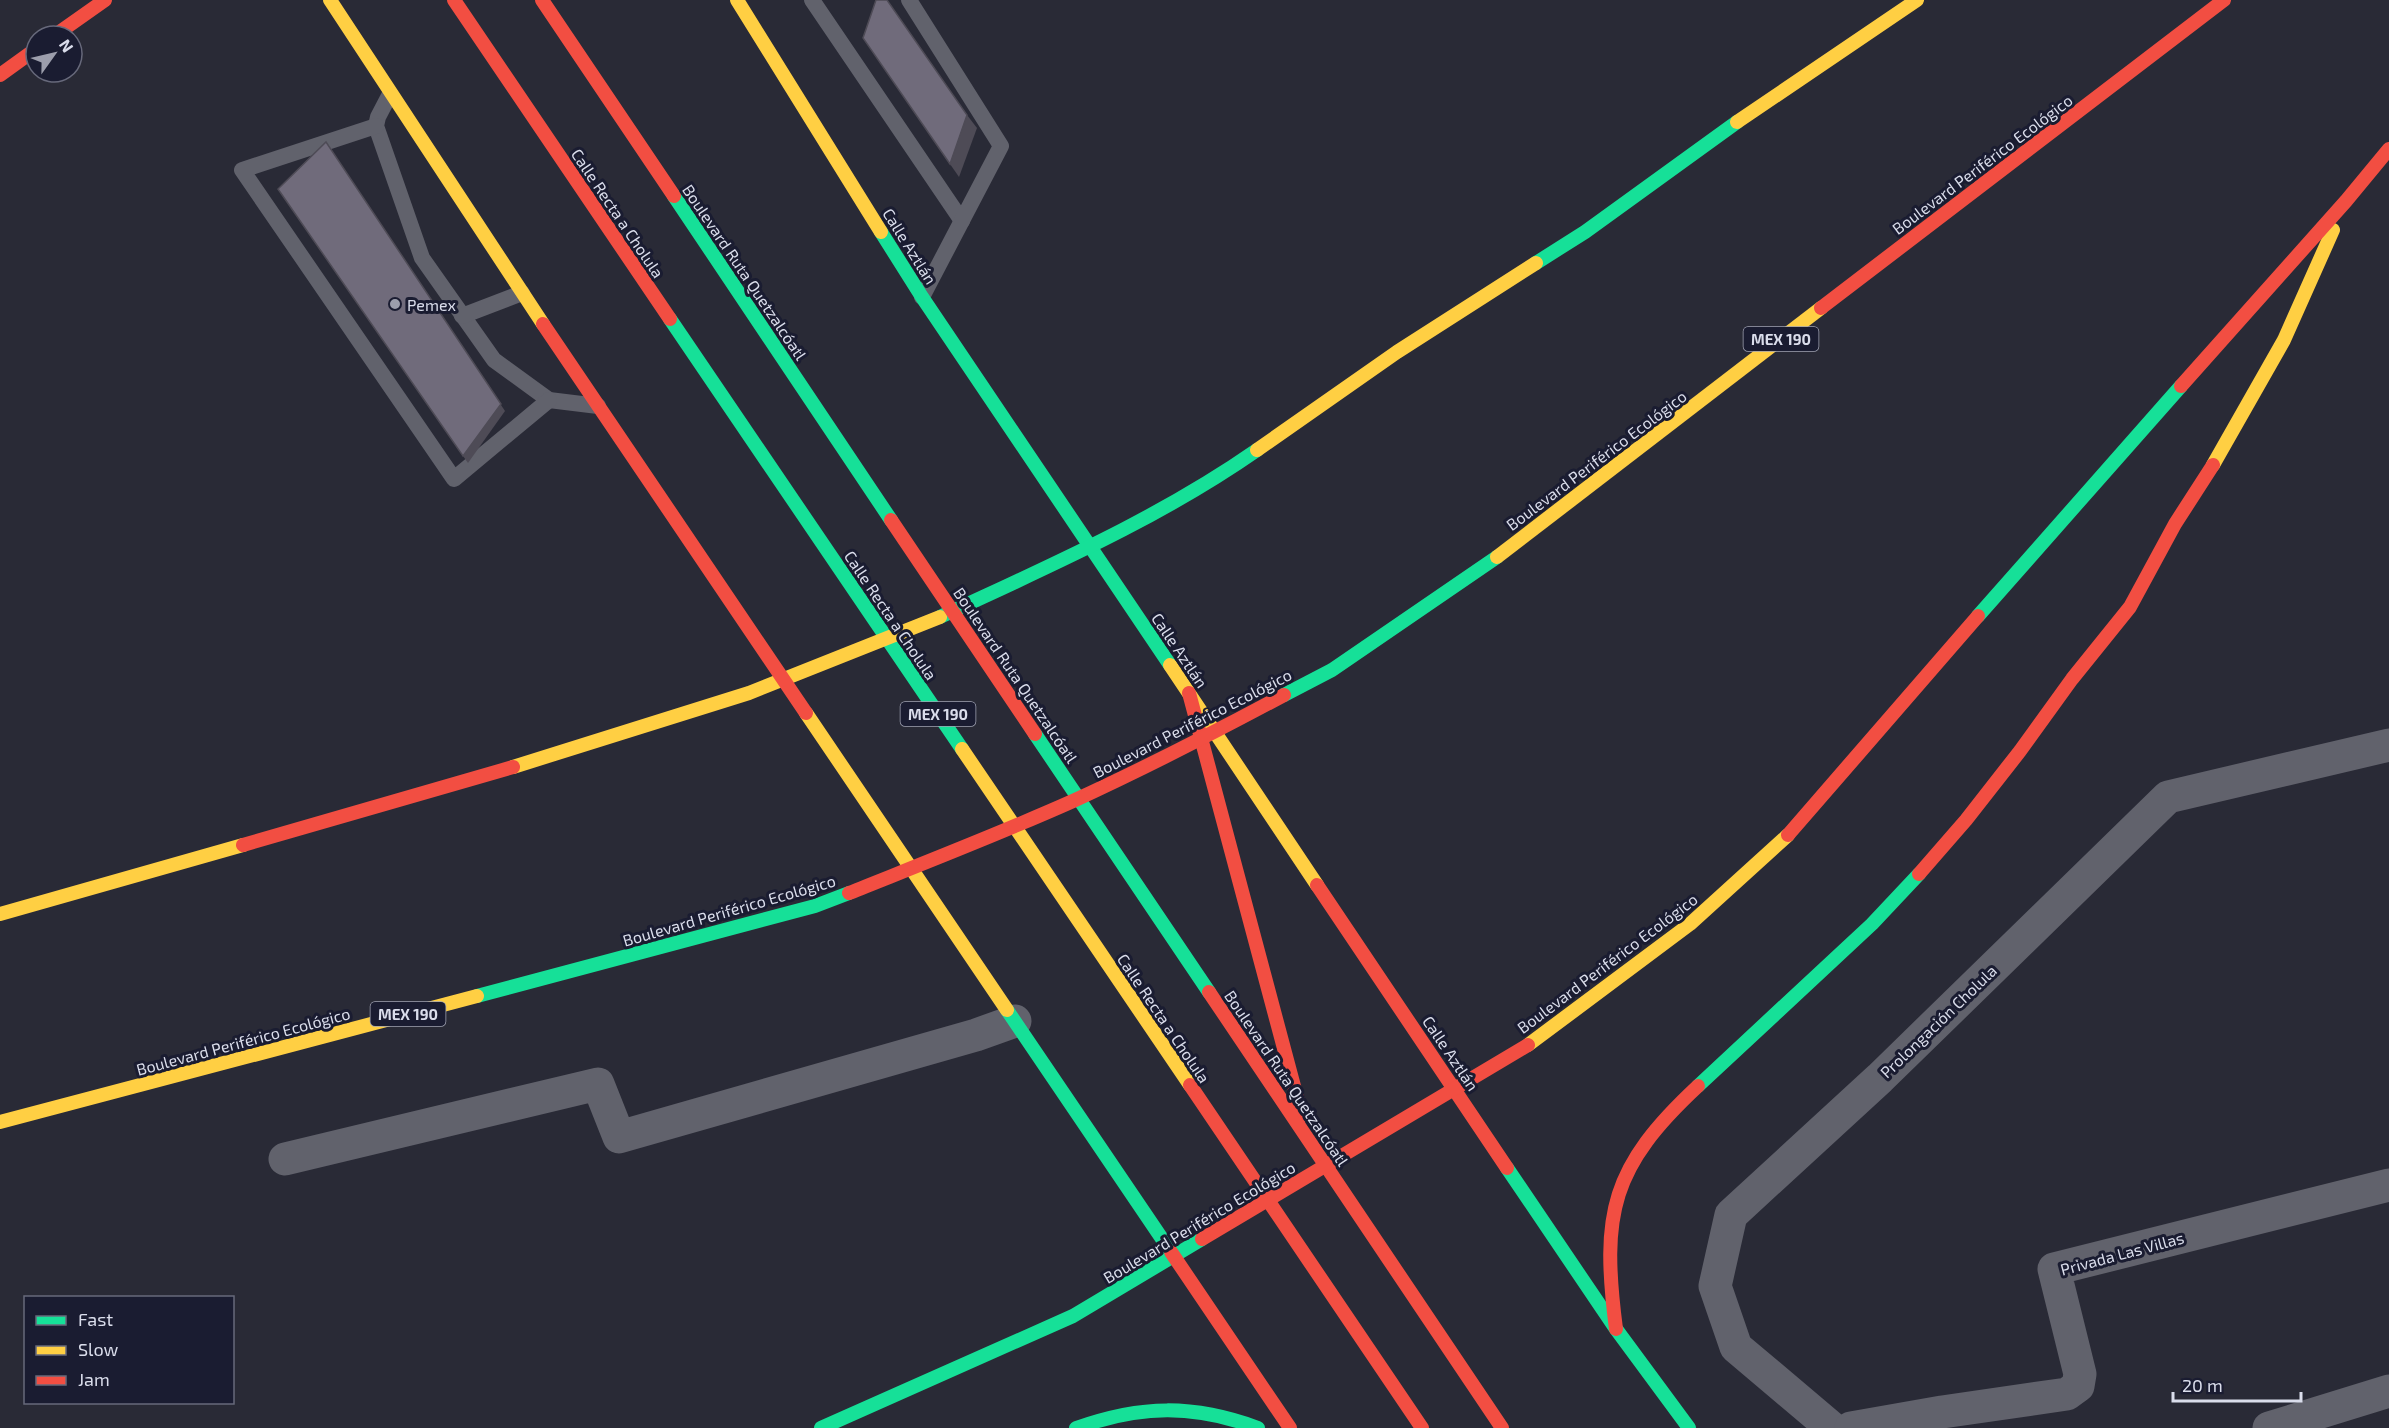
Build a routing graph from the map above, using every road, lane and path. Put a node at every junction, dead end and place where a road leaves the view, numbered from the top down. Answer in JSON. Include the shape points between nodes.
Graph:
{"nodes":[{"id":1,"x":105,"y":0,"type":"edge"},
{"id":2,"x":330,"y":0,"type":"edge"},
{"id":3,"x":454,"y":0,"type":"edge"},
{"id":4,"x":542,"y":0,"type":"edge"},
{"id":5,"x":737,"y":0,"type":"edge"},
{"id":6,"x":812,"y":0,"type":"edge"},
{"id":7,"x":909,"y":0,"type":"edge"},
{"id":8,"x":1917,"y":0,"type":"edge"},
{"id":9,"x":2224,"y":0,"type":"edge"},
{"id":10,"x":71,"y":24,"type":"edge"},
{"id":11,"x":24,"y":58,"type":"edge"},
{"id":12,"x":0,"y":75,"type":"edge"},
{"id":13,"x":390,"y":94,"type":"junction"},
{"id":14,"x":376,"y":126,"type":"junction"},
{"id":15,"x":2389,"y":149,"type":"edge"},
{"id":16,"x":2346,"y":201,"type":"junction"},
{"id":17,"x":962,"y":221,"type":"junction"},
{"id":18,"x":522,"y":293,"type":"junction"},
{"id":19,"x":922,"y":297,"type":"junction"},
{"id":20,"x":462,"y":316,"type":"junction"},
{"id":21,"x":549,"y":400,"type":"junction"},
{"id":22,"x":599,"y":406,"type":"junction"},
{"id":23,"x":1189,"y":693,"type":"junction"},
{"id":24,"x":2389,"y":745,"type":"edge"},
{"id":25,"x":0,"y":914,"type":"edge"},
{"id":26,"x":1015,"y":1021,"type":"junction"},
{"id":27,"x":0,"y":1122,"type":"edge"},
{"id":28,"x":1309,"y":1140,"type":"junction"},
{"id":29,"x":285,"y":1159,"type":"dead end"},
{"id":30,"x":2389,"y":1185,"type":"edge"},
{"id":31,"x":1616,"y":1329,"type":"junction"},
{"id":32,"x":2389,"y":1391,"type":"edge"},
{"id":33,"x":821,"y":1428,"type":"edge"},
{"id":34,"x":1076,"y":1428,"type":"edge"},
{"id":35,"x":1258,"y":1428,"type":"edge"},
{"id":36,"x":1290,"y":1428,"type":"edge"},
{"id":37,"x":1422,"y":1428,"type":"edge"},
{"id":38,"x":1502,"y":1428,"type":"edge"},
{"id":39,"x":1689,"y":1428,"type":"edge"},
{"id":40,"x":1833,"y":1428,"type":"edge"},
{"id":41,"x":1851,"y":1428,"type":"edge"},
{"id":42,"x":2269,"y":1428,"type":"edge"}],
"edges":[{"from":1,"to":10,"type":"main road"},
{"from":2,"to":13,"type":"main road"},
{"from":3,"to":37,"type":"main road","name":"Calle Recta a Cholula","number":"MEX 190"},
{"from":4,"to":28,"type":"main road","name":"Boulevard Ruta Quetzalcóatl"},
{"from":5,"to":19,"type":"main road","name":"Calle Aztlán"},
{"from":6,"to":17,"type":"lane"},
{"from":7,"to":17,"type":"lane","via":[[1001,146]]},
{"from":8,"to":25,"type":"main road","via":[[1776,93],[1585,232],[1397,352],[1221,475],[1122,532],[926,623],[750,693],[470,780]]},
{"from":9,"to":27,"type":"main road","name":"Boulevard Periférico Ecológico","number":"MEX 190","via":[[1491,561],[1332,670],[1189,745],[1073,801],[815,906]]},
{"from":11,"to":12,"type":"main road"},
{"from":13,"to":14,"type":"lane"},
{"from":13,"to":18,"type":"main road"},
{"from":14,"to":20,"type":"lane","via":[[422,258]]},
{"from":14,"to":21,"type":"lane","via":[[242,170],[454,479]]},
{"from":15,"to":16,"type":"main road","name":"Boulevard Periférico Ecológico"},
{"from":16,"to":31,"type":"main road","via":[[2284,340],[2130,607],[2000,777],[1920,873],[1872,924],[1661,1121],[1635,1154],[1616,1195],[1611,1224],[1610,1291]]},
{"from":16,"to":33,"type":"main road","name":"Boulevard Periférico Ecológico","via":[[1788,835],[1690,924],[1529,1045],[1072,1316]]},
{"from":17,"to":19,"type":"lane"},
{"from":18,"to":20,"type":"lane"},
{"from":18,"to":22,"type":"main road"},
{"from":19,"to":23,"type":"main road","name":"Calle Aztlán"},
{"from":20,"to":21,"type":"lane","via":[[494,360]]},
{"from":21,"to":22,"type":"lane"},
{"from":22,"to":26,"type":"main road"},
{"from":23,"to":28,"type":"main road"},
{"from":23,"to":31,"type":"main road","name":"Calle Aztlán"},
{"from":24,"to":40,"type":"street","name":"Prolongación Cholula","via":[[2168,797],[1880,1078],[1731,1215],[1715,1286],[1736,1347]]},
{"from":26,"to":29,"type":"street","via":[[619,1137],[598,1084]]},
{"from":26,"to":36,"type":"main road"},
{"from":28,"to":38,"type":"main road","name":"Boulevard Ruta Quetzalcóatl"},
{"from":30,"to":41,"type":"street","name":"Privada Las Villas","via":[[2054,1269],[2080,1374],[2078,1386],[2067,1394]]},
{"from":31,"to":39,"type":"main road","name":"Calle Aztlán"},
{"from":32,"to":42,"type":"street"},
{"from":34,"to":35,"type":"main road","via":[[1123,1412],[1156,1408],[1188,1408],[1224,1415]]}]}
